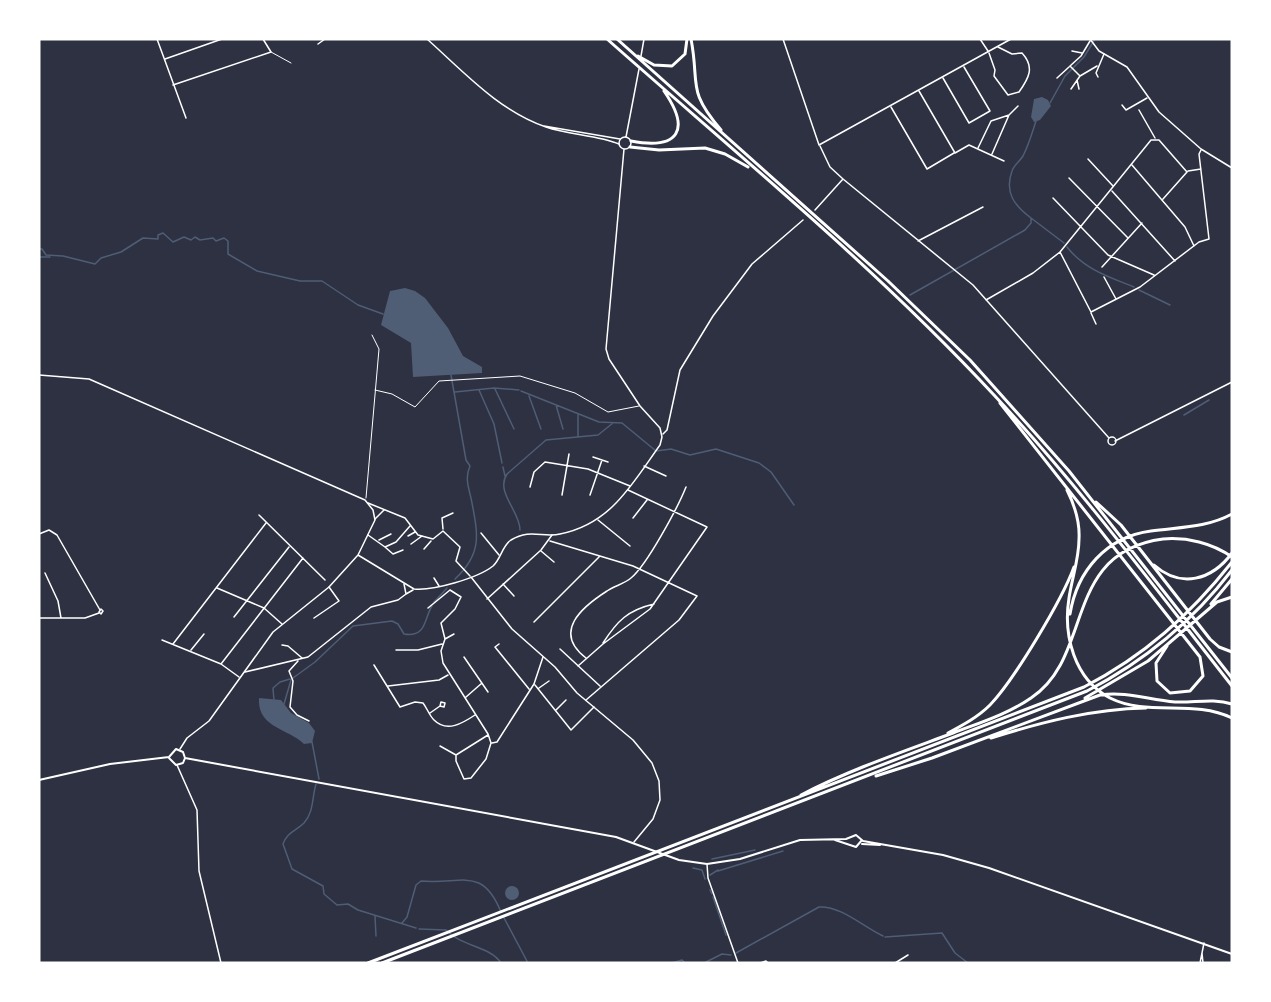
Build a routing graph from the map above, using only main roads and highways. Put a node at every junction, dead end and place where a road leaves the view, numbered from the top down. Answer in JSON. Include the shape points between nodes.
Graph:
{"nodes":[{"id":1,"x":607,"y":39,"type":"edge"},
{"id":2,"x":616,"y":39,"type":"edge"},
{"id":3,"x":687,"y":39,"type":"edge"},
{"id":4,"x":692,"y":39,"type":"edge"},
{"id":5,"x":630,"y":51,"type":"junction"},
{"id":6,"x":661,"y":87,"type":"junction"},
{"id":7,"x":728,"y":138,"type":"junction"},
{"id":8,"x":631,"y":141,"type":"road end"},
{"id":9,"x":630,"y":147,"type":"road end"},
{"id":10,"x":755,"y":171,"type":"junction"},
{"id":11,"x":994,"y":394,"type":"junction"},
{"id":12,"x":1059,"y":478,"type":"junction"},
{"id":13,"x":1088,"y":495,"type":"junction"},
{"id":14,"x":1232,"y":514,"type":"edge"},
{"id":15,"x":1079,"y":551,"type":"junction"},
{"id":16,"x":1232,"y":552,"type":"edge"},
{"id":17,"x":1146,"y":557,"type":"junction"},
{"id":18,"x":1232,"y":557,"type":"edge"},
{"id":19,"x":1232,"y":562,"type":"edge"},
{"id":20,"x":1232,"y":570,"type":"edge"},
{"id":21,"x":1232,"y":579,"type":"edge"},
{"id":22,"x":1232,"y":597,"type":"edge"},
{"id":23,"x":1202,"y":614,"type":"junction"},
{"id":24,"x":1069,"y":634,"type":"junction"},
{"id":25,"x":1167,"y":646,"type":"junction"},
{"id":26,"x":1232,"y":651,"type":"edge"},
{"id":27,"x":1232,"y":678,"type":"edge"},
{"id":28,"x":1232,"y":686,"type":"edge"},
{"id":29,"x":1232,"y":704,"type":"edge"},
{"id":30,"x":1070,"y":705,"type":"junction"},
{"id":31,"x":1168,"y":706,"type":"junction"},
{"id":32,"x":1232,"y":718,"type":"edge"},
{"id":33,"x":932,"y":741,"type":"junction"},
{"id":34,"x":963,"y":747,"type":"junction"},
{"id":35,"x":169,"y":757,"type":"junction"},
{"id":36,"x":185,"y":758,"type":"junction"},
{"id":37,"x":39,"y":780,"type":"edge"},
{"id":38,"x":854,"y":782,"type":"junction"},
{"id":39,"x":787,"y":802,"type":"junction"},
{"id":40,"x":849,"y":838,"type":"junction"},
{"id":41,"x":822,"y":839,"type":"junction"},
{"id":42,"x":861,"y":842,"type":"junction"},
{"id":43,"x":850,"y":845,"type":"junction"},
{"id":44,"x":1232,"y":954,"type":"edge"},
{"id":45,"x":368,"y":963,"type":"edge"},
{"id":46,"x":382,"y":963,"type":"edge"}],
"edges":[{"from":1,"to":6,"type":"highway"},
{"from":2,"to":5,"type":"highway"},
{"from":3,"to":5,"type":"highway","via":[[683,57],[669,67],[654,65]]},
{"from":4,"to":7,"type":"highway","via":[[698,98]]},
{"from":5,"to":7,"type":"highway"},
{"from":6,"to":8,"type":"highway","via":[[678,112],[679,124],[674,135],[659,144]]},
{"from":6,"to":10,"type":"highway"},
{"from":7,"to":13,"type":"highway","via":[[948,338],[1022,416]]},
{"from":9,"to":10,"type":"highway","via":[[705,148]]},
{"from":10,"to":11,"type":"highway","via":[[900,301]]},
{"from":11,"to":12,"type":"highway"},
{"from":11,"to":28,"type":"highway","via":[[1073,484]]},
{"from":12,"to":15,"type":"highway","via":[[1077,515]]},
{"from":12,"to":25,"type":"highway","via":[[1201,660],[1203,673],[1197,686],[1185,693],[1170,693],[1157,681],[1156,663]]},
{"from":13,"to":17,"type":"highway","via":[[1118,522]]},
{"from":13,"to":27,"type":"highway"},
{"from":14,"to":24,"type":"highway","via":[[1200,526],[1139,533],[1106,550],[1078,584]]},
{"from":15,"to":24,"type":"highway","via":[[1069,601]]},
{"from":15,"to":33,"type":"highway","via":[[1063,591],[996,699],[971,721]]},
{"from":16,"to":17,"type":"highway","via":[[1213,572],[1190,579],[1168,575]]},
{"from":17,"to":26,"type":"highway","via":[[1207,635]]},
{"from":18,"to":33,"type":"highway","via":[[1189,540],[1169,539],[1147,543],[1112,562],[1092,585],[1051,680],[1031,699]]},
{"from":19,"to":39,"type":"highway","via":[[1179,622],[1105,676],[1056,699]]},
{"from":20,"to":38,"type":"highway","via":[[1182,627],[1108,680],[1058,704]]},
{"from":21,"to":23,"type":"highway"},
{"from":22,"to":23,"type":"highway"},
{"from":23,"to":25,"type":"highway"},
{"from":24,"to":31,"type":"highway","via":[[1082,671],[1100,691],[1121,702]]},
{"from":25,"to":30,"type":"highway","via":[[1111,684]]},
{"from":29,"to":30,"type":"highway","via":[[1116,693]]},
{"from":30,"to":34,"type":"highway"},
{"from":31,"to":32,"type":"highway","via":[[1207,709]]},
{"from":31,"to":34,"type":"highway","via":[[1066,717]]},
{"from":33,"to":39,"type":"highway"},
{"from":34,"to":38,"type":"highway"},
{"from":35,"to":36,"type":"main road","via":[[177,765]]},
{"from":35,"to":36,"type":"main road","via":[[172,751],[180,750]]},
{"from":35,"to":37,"type":"main road","via":[[110,764]]},
{"from":36,"to":41,"type":"main road","via":[[634,842],[680,860],[707,864],[740,860],[800,840]]},
{"from":38,"to":46,"type":"highway"},
{"from":39,"to":45,"type":"highway"},
{"from":40,"to":41,"type":"main road"},
{"from":40,"to":42,"type":"main road","via":[[856,834]]},
{"from":40,"to":43,"type":"main road"},
{"from":41,"to":43,"type":"main road"},
{"from":42,"to":43,"type":"main road","via":[[856,847]]},
{"from":42,"to":44,"type":"main road","via":[[944,855],[989,868]]}]}
